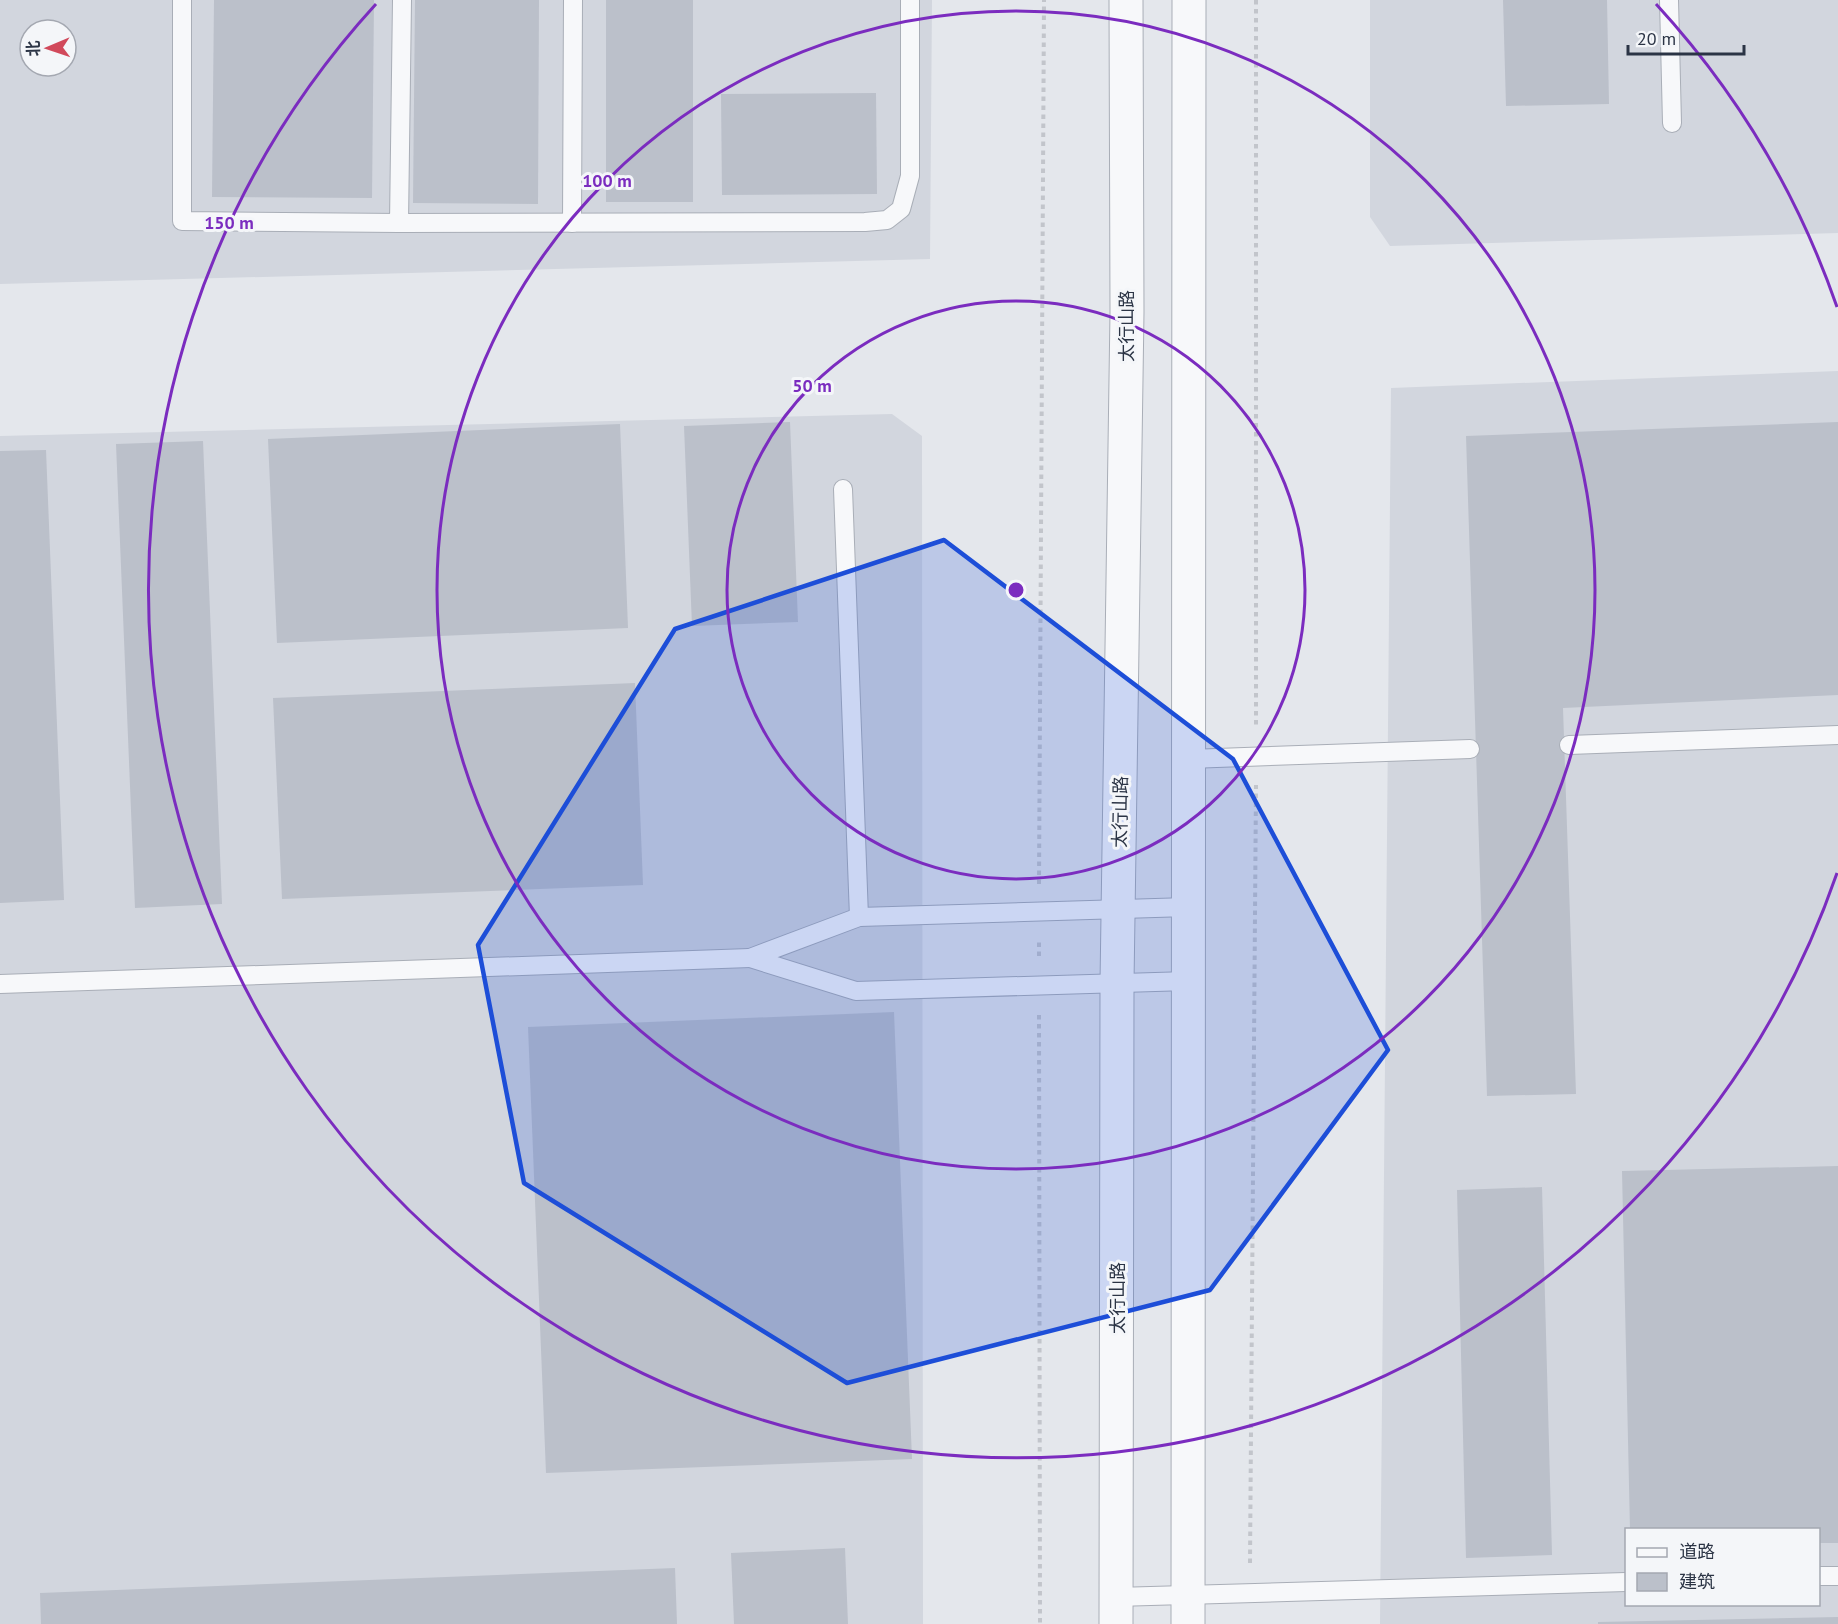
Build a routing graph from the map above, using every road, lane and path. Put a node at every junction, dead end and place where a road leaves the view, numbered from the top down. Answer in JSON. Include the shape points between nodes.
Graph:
{"nodes":[{"id":1,"x":182,"y":0,"type":"edge"},
{"id":2,"x":402,"y":0,"type":"edge"},
{"id":3,"x":573,"y":0,"type":"edge"},
{"id":4,"x":910,"y":0,"type":"edge"},
{"id":5,"x":1044,"y":0,"type":"edge"},
{"id":6,"x":1126,"y":0,"type":"edge"},
{"id":7,"x":1190,"y":0,"type":"edge"},
{"id":8,"x":1256,"y":0,"type":"edge"},
{"id":9,"x":1669,"y":0,"type":"edge"},
{"id":10,"x":1672,"y":123,"type":"dead end"},
{"id":11,"x":572,"y":223,"type":"junction"},
{"id":12,"x":399,"y":224,"type":"junction"},
{"id":13,"x":843,"y":489,"type":"dead end"},
{"id":14,"x":1838,"y":735,"type":"edge"},
{"id":15,"x":1569,"y":745,"type":"dead end"},
{"id":16,"x":1470,"y":748,"type":"dead end"},
{"id":17,"x":1256,"y":756,"type":"junction"},
{"id":18,"x":1189,"y":759,"type":"junction"},
{"id":19,"x":1188,"y":907,"type":"junction"},
{"id":20,"x":1119,"y":909,"type":"junction"},
{"id":21,"x":1039,"y":911,"type":"junction"},
{"id":22,"x":859,"y":917,"type":"junction"},
{"id":23,"x":750,"y":958,"type":"junction"},
{"id":24,"x":1188,"y":981,"type":"junction"},
{"id":25,"x":1118,"y":983,"type":"junction"},
{"id":26,"x":0,"y":984,"type":"edge"},
{"id":27,"x":1038,"y":985,"type":"junction"},
{"id":28,"x":1820,"y":1576,"type":"edge"},
{"id":29,"x":1838,"y":1576,"type":"edge"},
{"id":30,"x":1625,"y":1582,"type":"edge"},
{"id":31,"x":1249,"y":1594,"type":"junction"},
{"id":32,"x":1188,"y":1610,"type":"edge"},
{"id":33,"x":1116,"y":1611,"type":"edge"},
{"id":34,"x":1040,"y":1624,"type":"edge"}],
"edges":[{"from":1,"to":12,"type":"lane","via":[[182,221]]},
{"from":2,"to":12,"type":"lane"},
{"from":3,"to":11,"type":"lane"},
{"from":4,"to":11,"type":"lane","via":[[910,176],[902,208],[887,220]]},
{"from":5,"to":21,"type":"path"},
{"from":6,"to":20,"type":"street","name":"太行山路","via":[[1127,312]]},
{"from":7,"to":18,"type":"street"},
{"from":8,"to":17,"type":"path"},
{"from":9,"to":10,"type":"lane"},
{"from":11,"to":12,"type":"lane"},
{"from":13,"to":22,"type":"lane"},
{"from":14,"to":15,"type":"lane"},
{"from":16,"to":17,"type":"lane"},
{"from":17,"to":18,"type":"lane"},
{"from":17,"to":31,"type":"path"},
{"from":18,"to":19,"type":"street"},
{"from":19,"to":20,"type":"lane"},
{"from":19,"to":24,"type":"street"},
{"from":20,"to":21,"type":"lane"},
{"from":20,"to":25,"type":"street","name":"太行山路"},
{"from":21,"to":22,"type":"lane"},
{"from":21,"to":27,"type":"path"},
{"from":22,"to":23,"type":"lane"},
{"from":23,"to":26,"type":"lane"},
{"from":23,"to":27,"type":"lane","via":[[856,991]]},
{"from":24,"to":25,"type":"lane"},
{"from":24,"to":32,"type":"street"},
{"from":25,"to":27,"type":"lane"},
{"from":25,"to":33,"type":"street","name":"太行山路"},
{"from":27,"to":34,"type":"path"},
{"from":28,"to":29,"type":"lane"},
{"from":30,"to":31,"type":"lane"},
{"from":31,"to":32,"type":"lane"},
{"from":32,"to":33,"type":"lane"}]}
